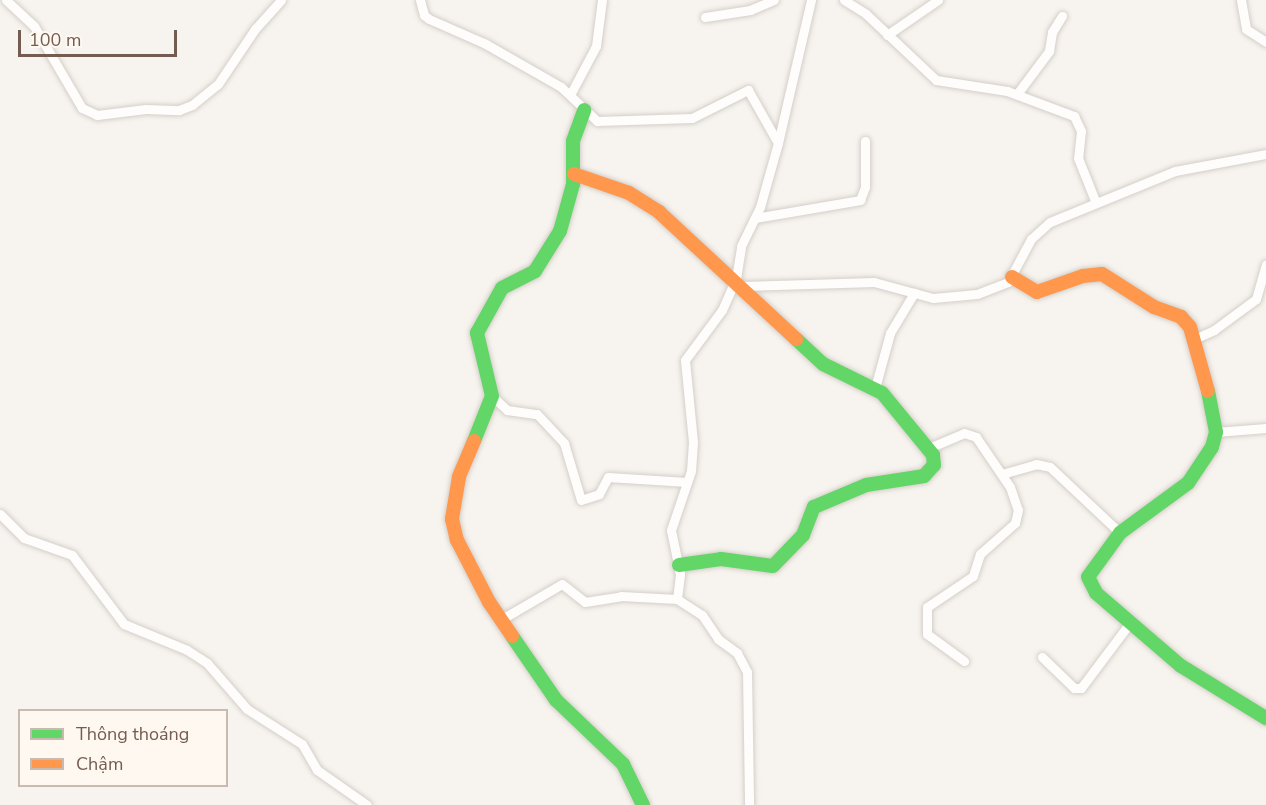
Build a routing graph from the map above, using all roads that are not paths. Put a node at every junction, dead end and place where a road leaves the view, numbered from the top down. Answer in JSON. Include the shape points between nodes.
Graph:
{"nodes":[{"id":1,"x":6,"y":0,"type":"edge"},
{"id":2,"x":281,"y":0,"type":"edge"},
{"id":3,"x":420,"y":0,"type":"edge"},
{"id":4,"x":602,"y":0,"type":"edge"},
{"id":5,"x":774,"y":0,"type":"edge"},
{"id":6,"x":811,"y":0,"type":"edge"},
{"id":7,"x":938,"y":0,"type":"edge"},
{"id":8,"x":1241,"y":0,"type":"edge"},
{"id":9,"x":850,"y":1,"type":"edge"},
{"id":10,"x":1062,"y":16,"type":"dead end"},
{"id":11,"x":705,"y":17,"type":"dead end"},
{"id":12,"x":887,"y":35,"type":"junction"},
{"id":13,"x":1266,"y":42,"type":"edge"},
{"id":14,"x":1017,"y":94,"type":"junction"},
{"id":15,"x":570,"y":95,"type":"junction"},
{"id":16,"x":584,"y":110,"type":"junction"},
{"id":17,"x":865,"y":141,"type":"dead end"},
{"id":18,"x":778,"y":143,"type":"junction"},
{"id":19,"x":1266,"y":154,"type":"edge"},
{"id":20,"x":574,"y":174,"type":"junction"},
{"id":21,"x":1096,"y":203,"type":"junction"},
{"id":22,"x":755,"y":218,"type":"junction"},
{"id":23,"x":1266,"y":264,"type":"edge"},
{"id":24,"x":1012,"y":277,"type":"junction"},
{"id":25,"x":739,"y":283,"type":"junction"},
{"id":26,"x":914,"y":293,"type":"junction"},
{"id":27,"x":1194,"y":339,"type":"junction"},
{"id":28,"x":875,"y":388,"type":"junction"},
{"id":29,"x":492,"y":396,"type":"junction"},
{"id":30,"x":1266,"y":428,"type":"edge"},
{"id":31,"x":1216,"y":432,"type":"junction"},
{"id":32,"x":929,"y":447,"type":"junction"},
{"id":33,"x":1002,"y":474,"type":"junction"},
{"id":34,"x":687,"y":482,"type":"junction"},
{"id":35,"x":0,"y":514,"type":"edge"},
{"id":36,"x":1120,"y":533,"type":"junction"},
{"id":37,"x":679,"y":565,"type":"junction"},
{"id":38,"x":677,"y":599,"type":"junction"},
{"id":39,"x":502,"y":619,"type":"junction"},
{"id":40,"x":1129,"y":624,"type":"junction"},
{"id":41,"x":1042,"y":657,"type":"dead end"},
{"id":42,"x":964,"y":661,"type":"dead end"},
{"id":43,"x":1266,"y":718,"type":"edge"},
{"id":44,"x":367,"y":805,"type":"edge"},
{"id":45,"x":643,"y":805,"type":"edge"},
{"id":46,"x":749,"y":805,"type":"edge"}],
"edges":[{"from":1,"to":2,"type":"street","via":[[34,26],[82,108],[98,115],[146,109],[179,110],[192,105],[218,84],[255,29]]},
{"from":3,"to":15,"type":"street","via":[[429,19],[484,43]]},
{"from":4,"to":15,"type":"street","via":[[596,46]]},
{"from":5,"to":11,"type":"street","via":[[750,10]]},
{"from":6,"to":18,"type":"street"},
{"from":7,"to":12,"type":"street","via":[[918,18]]},
{"from":8,"to":13,"type":"street","via":[[1246,29]]},
{"from":9,"to":12,"type":"street"},
{"from":10,"to":14,"type":"street","via":[[1052,32],[1049,51]]},
{"from":12,"to":14,"type":"street","via":[[936,80]]},
{"from":14,"to":21,"type":"street","via":[[1066,111],[1080,123],[1078,158]]},
{"from":15,"to":16,"type":"street"},
{"from":16,"to":18,"type":"street","via":[[597,122],[606,123],[692,118],[748,90]]},
{"from":16,"to":20,"type":"street","via":[[573,141]]},
{"from":17,"to":22,"type":"street","via":[[865,188],[860,200]]},
{"from":18,"to":22,"type":"street"},
{"from":19,"to":21,"type":"street","via":[[1189,167]]},
{"from":20,"to":25,"type":"street","via":[[645,202]]},
{"from":20,"to":29,"type":"street","via":[[563,223],[540,266],[507,281],[477,333]]},
{"from":21,"to":24,"type":"street","via":[[1039,230]]},
{"from":22,"to":25,"type":"street","via":[[741,246]]},
{"from":23,"to":27,"type":"street","via":[[1256,299],[1214,330]]},
{"from":24,"to":26,"type":"street","via":[[999,287],[977,294],[933,298]]},
{"from":24,"to":27,"type":"street","via":[[1037,292],[1083,276],[1102,274],[1154,307],[1181,317]]},
{"from":25,"to":26,"type":"street","via":[[874,282]]},
{"from":25,"to":28,"type":"street","via":[[822,364]]},
{"from":25,"to":34,"type":"street","via":[[685,360],[693,442]]},
{"from":26,"to":28,"type":"street","via":[[890,333]]},
{"from":27,"to":31,"type":"street"},
{"from":28,"to":32,"type":"street"},
{"from":29,"to":34,"type":"street","via":[[507,410],[537,414],[564,443],[581,500],[599,494],[608,477]]},
{"from":29,"to":39,"type":"street","via":[[459,477],[452,519],[457,540],[483,593]]},
{"from":30,"to":31,"type":"street"},
{"from":31,"to":36,"type":"street","via":[[1208,456],[1188,483]]},
{"from":32,"to":33,"type":"street","via":[[970,434]]},
{"from":32,"to":37,"type":"street","via":[[934,465],[924,476],[866,485],[814,507],[803,535],[773,566],[721,559]]},
{"from":33,"to":36,"type":"street","via":[[1036,464],[1050,466]]},
{"from":33,"to":42,"type":"street","via":[[1018,510],[1015,523],[980,554],[974,576],[932,601],[925,613],[927,634]]},
{"from":34,"to":37,"type":"street","via":[[671,530]]},
{"from":35,"to":44,"type":"street","via":[[24,538],[72,555],[124,624],[187,650],[207,663],[247,709],[302,744],[317,770]]},
{"from":36,"to":40,"type":"street","via":[[1088,577],[1096,593]]},
{"from":37,"to":38,"type":"street"},
{"from":38,"to":39,"type":"street","via":[[621,596],[585,602],[562,584]]},
{"from":38,"to":46,"type":"street","via":[[702,615],[718,639],[743,661],[748,682]]},
{"from":39,"to":45,"type":"street","via":[[556,700],[623,764]]},
{"from":40,"to":41,"type":"street","via":[[1082,688],[1074,688]]},
{"from":40,"to":43,"type":"street","via":[[1149,636],[1181,666]]}]}
